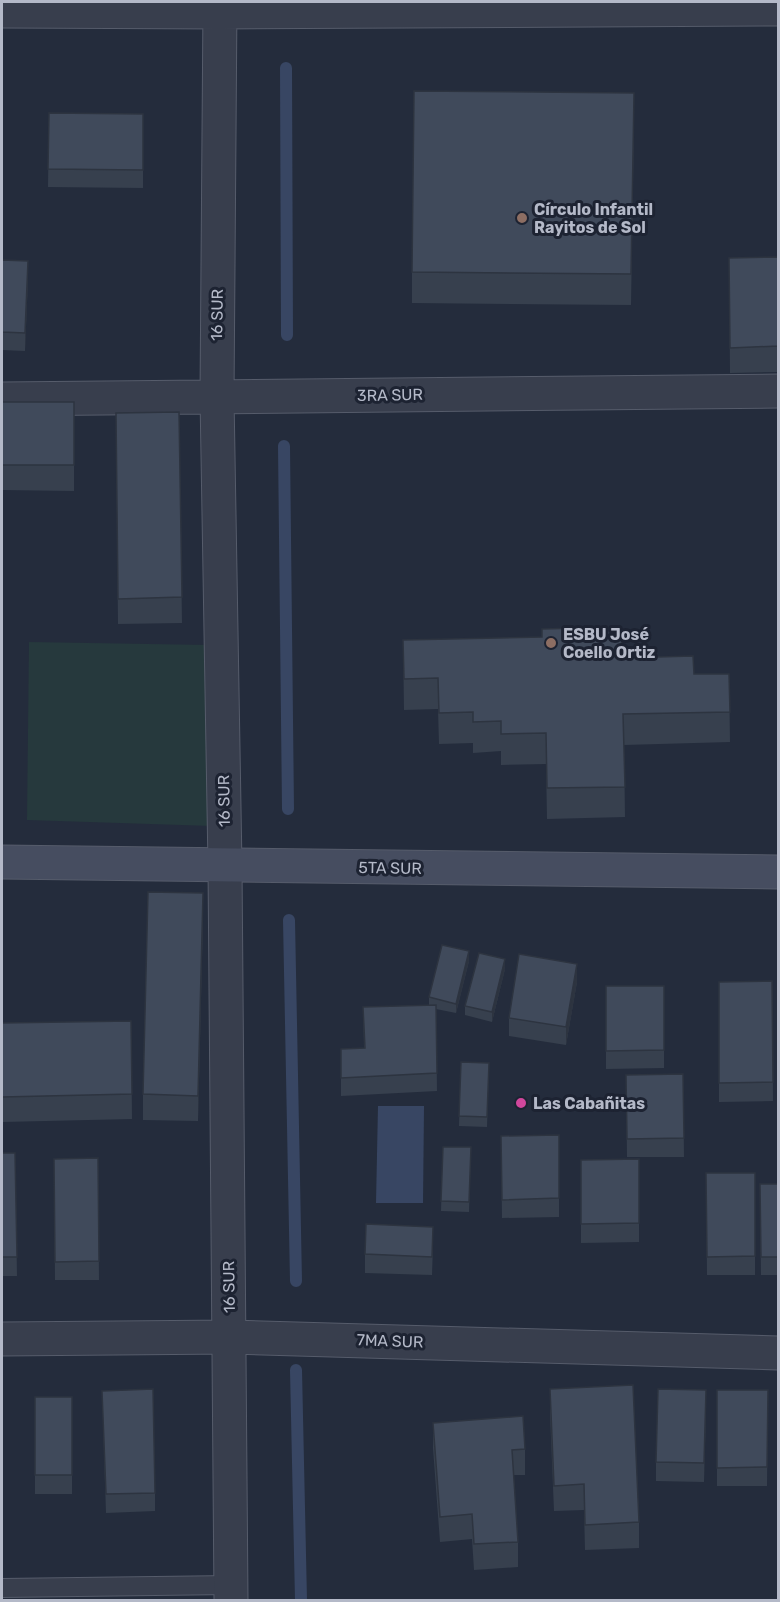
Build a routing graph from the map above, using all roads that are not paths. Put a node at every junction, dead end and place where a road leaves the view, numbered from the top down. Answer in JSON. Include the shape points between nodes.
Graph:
{"nodes":[{"id":1,"x":220,"y":7,"type":"edge"},
{"id":2,"x":778,"y":9,"type":"edge"},
{"id":3,"x":2,"y":11,"type":"edge"},
{"id":4,"x":778,"y":391,"type":"edge"},
{"id":5,"x":217,"y":397,"type":"junction"},
{"id":6,"x":2,"y":399,"type":"edge"},
{"id":7,"x":2,"y":862,"type":"edge"},
{"id":8,"x":225,"y":866,"type":"junction"},
{"id":9,"x":778,"y":872,"type":"edge"},
{"id":10,"x":230,"y":1337,"type":"junction"},
{"id":11,"x":2,"y":1339,"type":"edge"},
{"id":12,"x":778,"y":1353,"type":"edge"},
{"id":13,"x":2,"y":1588,"type":"edge"},
{"id":14,"x":231,"y":1593,"type":"edge"}],
"edges":[{"from":1,"to":2,"type":"street"},
{"from":1,"to":3,"type":"street"},
{"from":1,"to":5,"type":"street","name":"16 SUR"},
{"from":4,"to":5,"type":"street","name":"3RA SUR"},
{"from":5,"to":6,"type":"street","name":"3RA SUR"},
{"from":5,"to":8,"type":"street","name":"16 SUR"},
{"from":7,"to":8,"type":"street","name":"5TA SUR"},
{"from":8,"to":9,"type":"street","name":"5TA SUR"},
{"from":8,"to":10,"type":"street","name":"16 SUR"},
{"from":10,"to":11,"type":"street","name":"7MA SUR"},
{"from":10,"to":12,"type":"street","name":"7MA SUR"},
{"from":10,"to":14,"type":"street","name":"16 SUR"},
{"from":13,"to":14,"type":"lane"}]}
